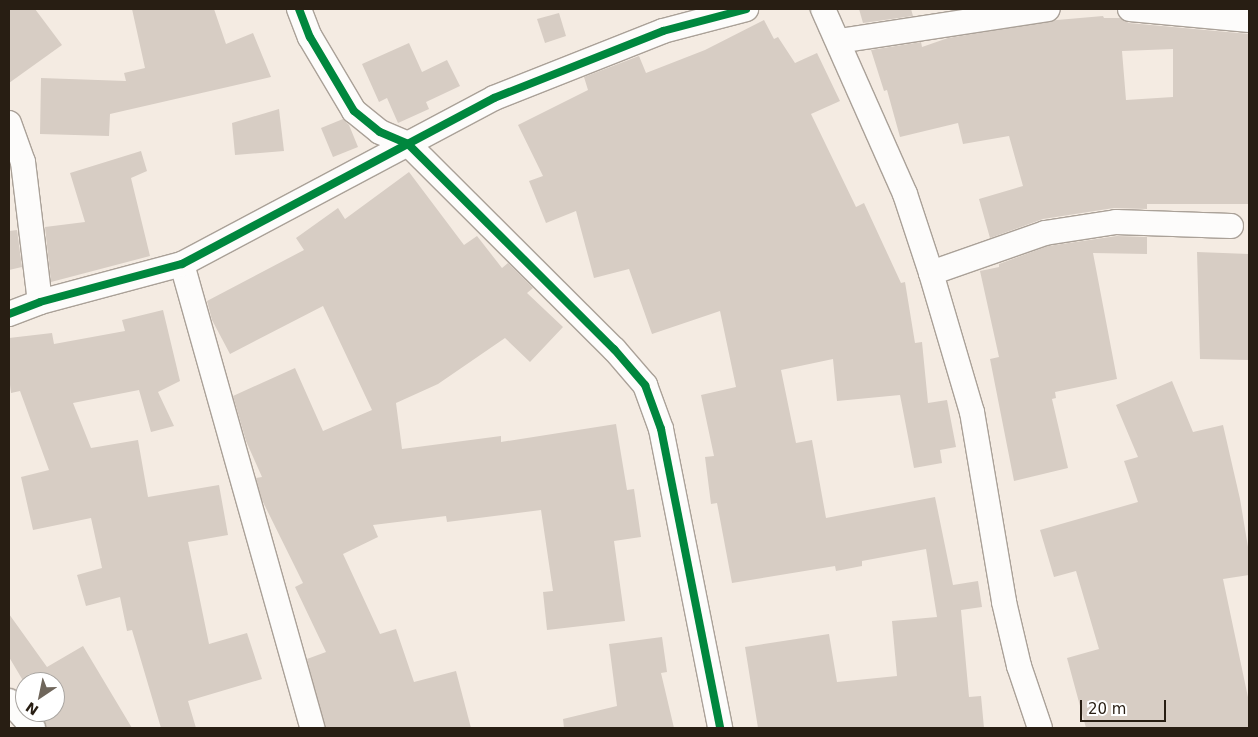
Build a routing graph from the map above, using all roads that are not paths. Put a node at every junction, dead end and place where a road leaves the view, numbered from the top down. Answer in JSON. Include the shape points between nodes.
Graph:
{"nodes":[{"id":1,"x":299,"y":9,"type":"edge"},
{"id":2,"x":746,"y":9,"type":"edge"},
{"id":3,"x":823,"y":9,"type":"edge"},
{"id":4,"x":1048,"y":9,"type":"edge"},
{"id":5,"x":1130,"y":9,"type":"edge"},
{"id":6,"x":1249,"y":20,"type":"edge"},
{"id":7,"x":839,"y":41,"type":"junction"},
{"id":8,"x":9,"y":123,"type":"edge"},
{"id":9,"x":408,"y":144,"type":"junction"},
{"id":10,"x":1231,"y":226,"type":"dead end"},
{"id":11,"x":182,"y":264,"type":"junction"},
{"id":12,"x":931,"y":273,"type":"junction"},
{"id":13,"x":40,"y":302,"type":"junction"},
{"id":14,"x":9,"y":314,"type":"edge"},
{"id":15,"x":9,"y":701,"type":"edge"},
{"id":16,"x":33,"y":728,"type":"edge"},
{"id":17,"x":312,"y":728,"type":"edge"},
{"id":18,"x":720,"y":728,"type":"edge"},
{"id":19,"x":1040,"y":728,"type":"edge"}],
"edges":[{"from":1,"to":9,"type":"street","via":[[310,37],[354,111],[380,132]]},
{"from":2,"to":9,"type":"street","via":[[663,31],[494,98]]},
{"from":3,"to":7,"type":"street"},
{"from":4,"to":7,"type":"street"},
{"from":5,"to":6,"type":"street"},
{"from":7,"to":12,"type":"street","via":[[904,194]]},
{"from":8,"to":13,"type":"street","via":[[23,162]]},
{"from":9,"to":11,"type":"street"},
{"from":9,"to":18,"type":"street","via":[[614,349],[645,384],[661,429]]},
{"from":10,"to":12,"type":"street","via":[[1116,222],[1045,233]]},
{"from":11,"to":13,"type":"street"},
{"from":11,"to":17,"type":"street"},
{"from":12,"to":19,"type":"street","via":[[972,412],[1004,602],[1019,666]]},
{"from":13,"to":14,"type":"street"},
{"from":15,"to":16,"type":"street"}]}
